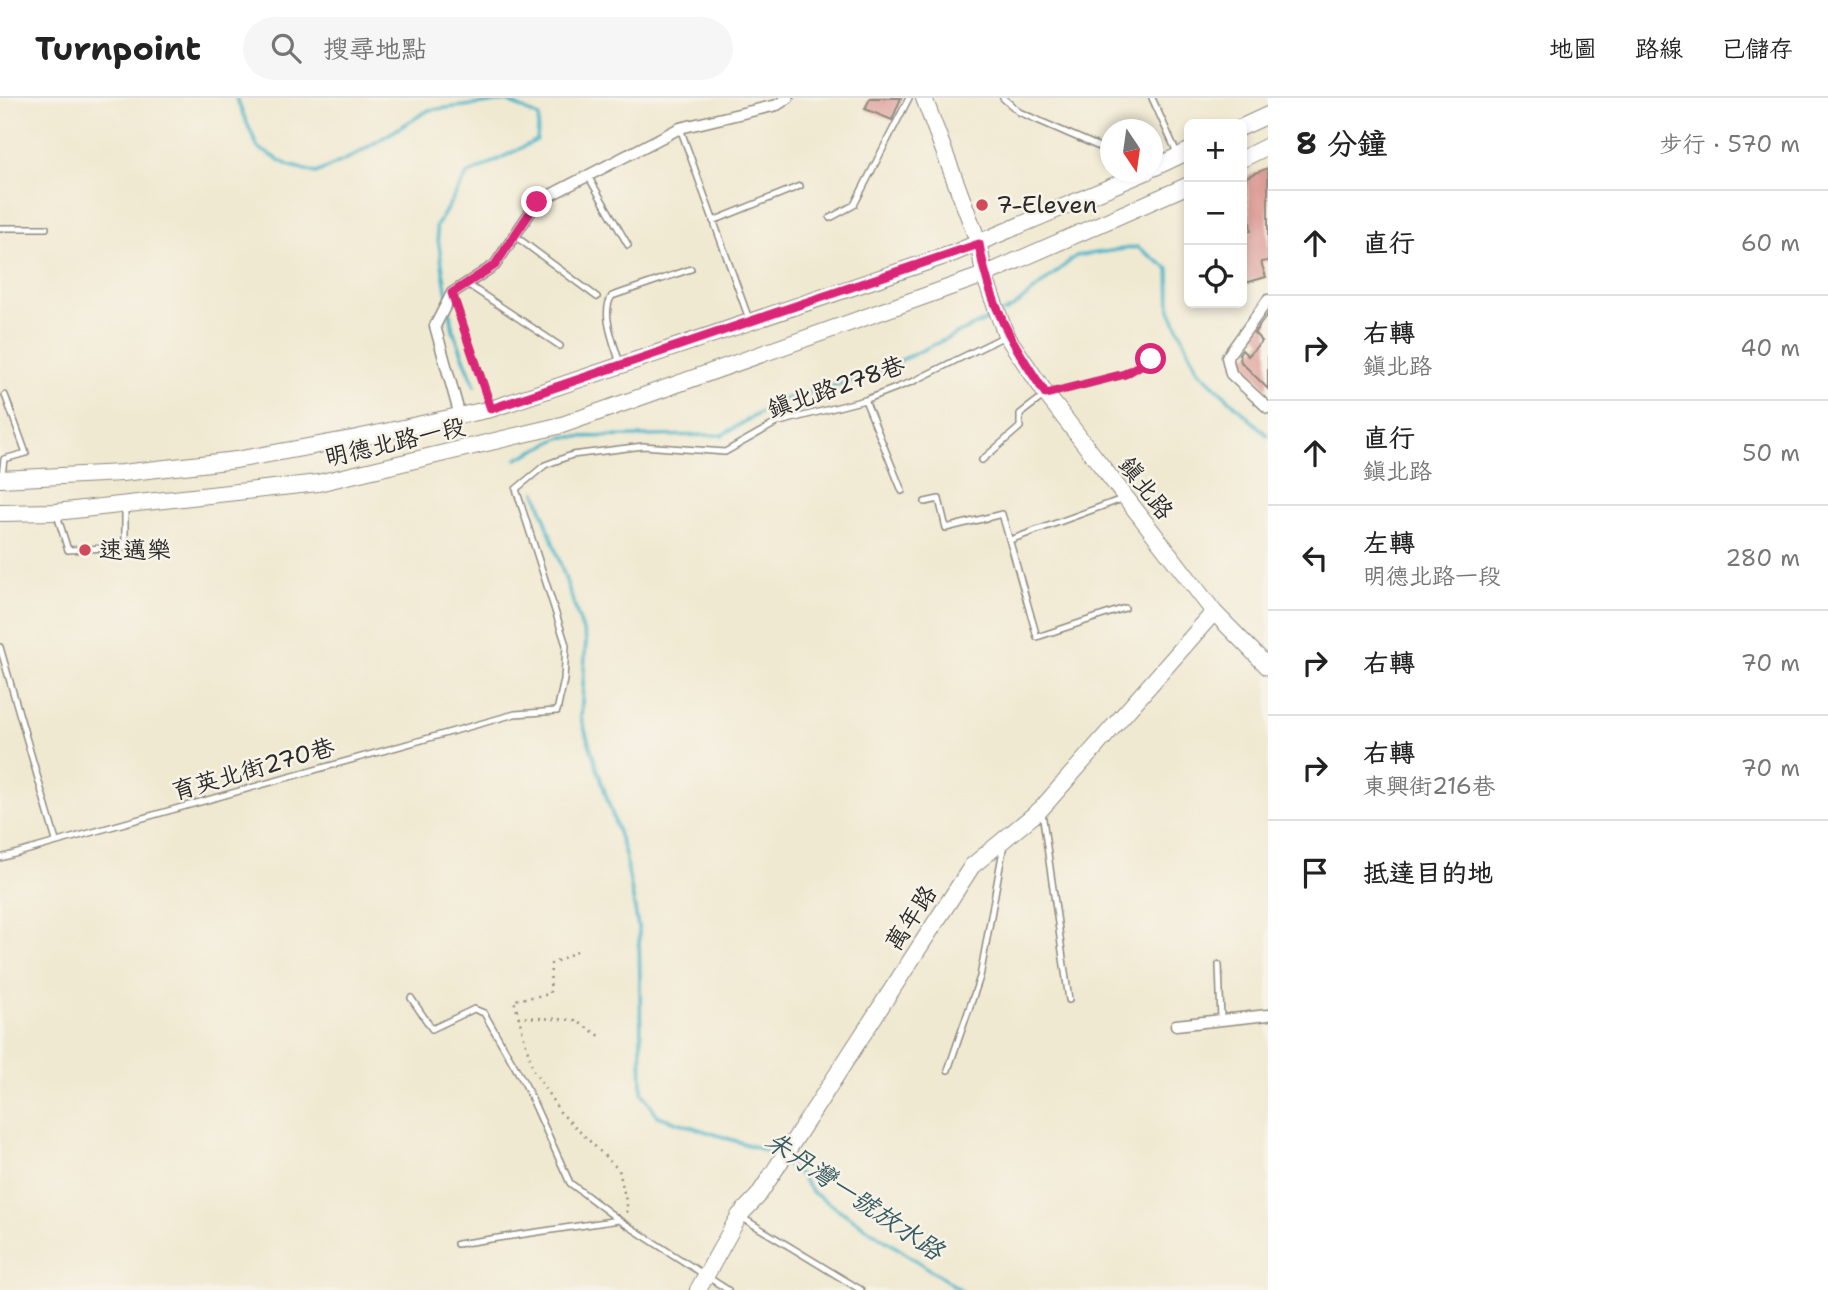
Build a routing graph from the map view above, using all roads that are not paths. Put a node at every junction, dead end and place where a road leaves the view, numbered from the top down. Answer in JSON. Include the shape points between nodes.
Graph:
{"nodes":[{"id":1,"x":788,"y":98,"type":"edge"},
{"id":2,"x":909,"y":98,"type":"edge"},
{"id":3,"x":924,"y":98,"type":"edge"},
{"id":4,"x":1003,"y":98,"type":"edge"},
{"id":5,"x":1152,"y":98,"type":"edge"},
{"id":6,"x":1268,"y":115,"type":"edge"},
{"id":7,"x":1247,"y":125,"type":"edge"},
{"id":8,"x":680,"y":128,"type":"junction"},
{"id":9,"x":1100,"y":147,"type":"edge"},
{"id":10,"x":1266,"y":149,"type":"edge"},
{"id":11,"x":1184,"y":153,"type":"edge"},
{"id":12,"x":1247,"y":157,"type":"edge"},
{"id":13,"x":1163,"y":163,"type":"edge"},
{"id":14,"x":588,"y":176,"type":"junction"},
{"id":15,"x":1121,"y":182,"type":"edge"},
{"id":16,"x":800,"y":186,"type":"dead end"},
{"id":17,"x":1184,"y":187,"type":"edge"},
{"id":18,"x":830,"y":218,"type":"dead end"},
{"id":19,"x":713,"y":221,"type":"junction"},
{"id":20,"x":0,"y":228,"type":"edge"},
{"id":21,"x":46,"y":228,"type":"dead end"},
{"id":22,"x":514,"y":236,"type":"junction"},
{"id":23,"x":979,"y":244,"type":"junction"},
{"id":24,"x":628,"y":245,"type":"dead end"},
{"id":25,"x":691,"y":269,"type":"dead end"},
{"id":26,"x":984,"y":275,"type":"junction"},
{"id":27,"x":467,"y":284,"type":"junction"},
{"id":28,"x":452,"y":293,"type":"junction"},
{"id":29,"x":597,"y":297,"type":"dead end"},
{"id":30,"x":1268,"y":300,"type":"edge"},
{"id":31,"x":749,"y":321,"type":"junction"},
{"id":32,"x":1005,"y":330,"type":"junction"},
{"id":33,"x":560,"y":346,"type":"dead end"},
{"id":34,"x":1151,"y":359,"type":"dead end"},
{"id":35,"x":621,"y":367,"type":"junction"},
{"id":36,"x":1046,"y":394,"type":"junction"},
{"id":37,"x":5,"y":396,"type":"dead end"},
{"id":38,"x":865,"y":400,"type":"junction"},
{"id":39,"x":1268,"y":408,"type":"edge"},
{"id":40,"x":491,"y":409,"type":"junction"},
{"id":41,"x":460,"y":416,"type":"junction"},
{"id":42,"x":982,"y":460,"type":"dead end"},
{"id":43,"x":1,"y":479,"type":"edge"},
{"id":44,"x":516,"y":489,"type":"joint"},
{"id":45,"x":902,"y":491,"type":"dead end"},
{"id":46,"x":1125,"y":498,"type":"junction"},
{"id":47,"x":925,"y":502,"type":"dead end"},
{"id":48,"x":125,"y":503,"type":"junction"},
{"id":49,"x":56,"y":512,"type":"junction"},
{"id":50,"x":0,"y":513,"type":"edge"},
{"id":51,"x":1010,"y":540,"type":"junction"},
{"id":52,"x":1125,"y":608,"type":"dead end"},
{"id":53,"x":1214,"y":612,"type":"junction"},
{"id":54,"x":0,"y":647,"type":"edge"},
{"id":55,"x":1268,"y":667,"type":"edge"},
{"id":56,"x":1041,"y":809,"type":"junction"},
{"id":57,"x":1005,"y":838,"type":"junction"},
{"id":58,"x":56,"y":841,"type":"junction"},
{"id":59,"x":0,"y":858,"type":"edge"},
{"id":60,"x":1219,"y":965,"type":"dead end"},
{"id":61,"x":411,"y":998,"type":"dead end"},
{"id":62,"x":1069,"y":1000,"type":"dead end"},
{"id":63,"x":1268,"y":1015,"type":"edge"},
{"id":64,"x":1222,"y":1020,"type":"junction"},
{"id":65,"x":1176,"y":1025,"type":"dead end"},
{"id":66,"x":948,"y":1070,"type":"dead end"},
{"id":67,"x":740,"y":1216,"type":"junction"},
{"id":68,"x":619,"y":1220,"type":"junction"},
{"id":69,"x":457,"y":1244,"type":"dead end"},
{"id":70,"x":702,"y":1283,"type":"edge"},
{"id":71,"x":728,"y":1290,"type":"edge"},
{"id":72,"x":861,"y":1290,"type":"edge"}],
"edges":[{"from":1,"to":8,"type":"street","via":[[777,105]]},
{"from":2,"to":18,"type":"lane","via":[[854,205]]},
{"from":3,"to":23,"type":"street"},
{"from":4,"to":9,"type":"lane","via":[[1019,112]]},
{"from":5,"to":11,"type":"lane"},
{"from":6,"to":7,"type":"street"},
{"from":8,"to":14,"type":"street"},
{"from":8,"to":19,"type":"lane"},
{"from":10,"to":12,"type":"street"},
{"from":11,"to":13,"type":"street","name":"明德北路一段"},
{"from":14,"to":22,"type":"street","via":[[537,202]]},
{"from":14,"to":24,"type":"lane"},
{"from":15,"to":23,"type":"street","name":"明德北路一段"},
{"from":16,"to":19,"type":"lane"},
{"from":17,"to":26,"type":"street","name":"明德北路一段"},
{"from":19,"to":31,"type":"lane"},
{"from":20,"to":21,"type":"lane"},
{"from":22,"to":27,"type":"street","via":[[495,265]]},
{"from":22,"to":29,"type":"lane"},
{"from":23,"to":26,"type":"street"},
{"from":23,"to":31,"type":"street","name":"明德北路一段"},
{"from":25,"to":35,"type":"lane","via":[[612,296],[607,312]]},
{"from":26,"to":32,"type":"street","name":"鎮北路"},
{"from":26,"to":48,"type":"street","name":"明德北路一段","via":[[562,425],[318,483]]},
{"from":27,"to":28,"type":"street"},
{"from":27,"to":33,"type":"lane"},
{"from":28,"to":40,"type":"lane"},
{"from":28,"to":41,"type":"street","via":[[435,326]]},
{"from":30,"to":39,"type":"street","via":[[1227,356],[1231,374]]},
{"from":31,"to":35,"type":"street","name":"明德北路一段"},
{"from":32,"to":36,"type":"street","name":"鎮北路"},
{"from":32,"to":38,"type":"lane","name":"鎮北路278巷","via":[[914,381]]},
{"from":34,"to":36,"type":"lane","via":[[1125,374]]},
{"from":35,"to":40,"type":"street","name":"明德北路一段"},
{"from":36,"to":42,"type":"lane","via":[[1020,414],[1020,427]]},
{"from":36,"to":46,"type":"street","name":"鎮北路"},
{"from":37,"to":43,"type":"lane","via":[[26,453],[4,459]]},
{"from":38,"to":44,"type":"lane","name":"鎮北路278巷","via":[[776,423],[725,452],[643,446],[572,455],[545,466]]},
{"from":38,"to":45,"type":"lane"},
{"from":40,"to":41,"type":"street","name":"明德北路一段"},
{"from":41,"to":43,"type":"street","name":"明德北路一段","via":[[236,460],[122,473]]},
{"from":44,"to":58,"type":"lane","name":"育英北街270巷","via":[[566,645],[557,711],[515,713]]},
{"from":46,"to":51,"type":"lane"},
{"from":46,"to":53,"type":"street","name":"鎮北路"},
{"from":47,"to":51,"type":"lane","via":[[939,499],[946,528],[1002,514]]},
{"from":48,"to":49,"type":"street","name":"明德北路一段"},
{"from":48,"to":49,"type":"lane","via":[[125,547],[68,550]]},
{"from":49,"to":50,"type":"street","name":"明德北路一段"},
{"from":51,"to":52,"type":"lane","via":[[1037,637]]},
{"from":53,"to":55,"type":"street","name":"鎮北路"},
{"from":53,"to":56,"type":"street","name":"萬年路"},
{"from":54,"to":58,"type":"lane"},
{"from":56,"to":57,"type":"street","name":"萬年路"},
{"from":56,"to":62,"type":"lane"},
{"from":57,"to":66,"type":"lane","via":[[980,976]]},
{"from":57,"to":67,"type":"street","name":"萬年路","via":[[972,866]]},
{"from":58,"to":59,"type":"lane","name":"育英北街270巷"},
{"from":60,"to":64,"type":"lane"},
{"from":61,"to":68,"type":"lane","via":[[432,1029],[474,1009],[484,1013],[526,1086],[570,1184]]},
{"from":63,"to":64,"type":"street"},
{"from":64,"to":65,"type":"street"},
{"from":67,"to":70,"type":"street","name":"萬年路"},
{"from":67,"to":72,"type":"lane"},
{"from":68,"to":69,"type":"lane"},
{"from":68,"to":70,"type":"lane"},
{"from":70,"to":71,"type":"lane"}]}
